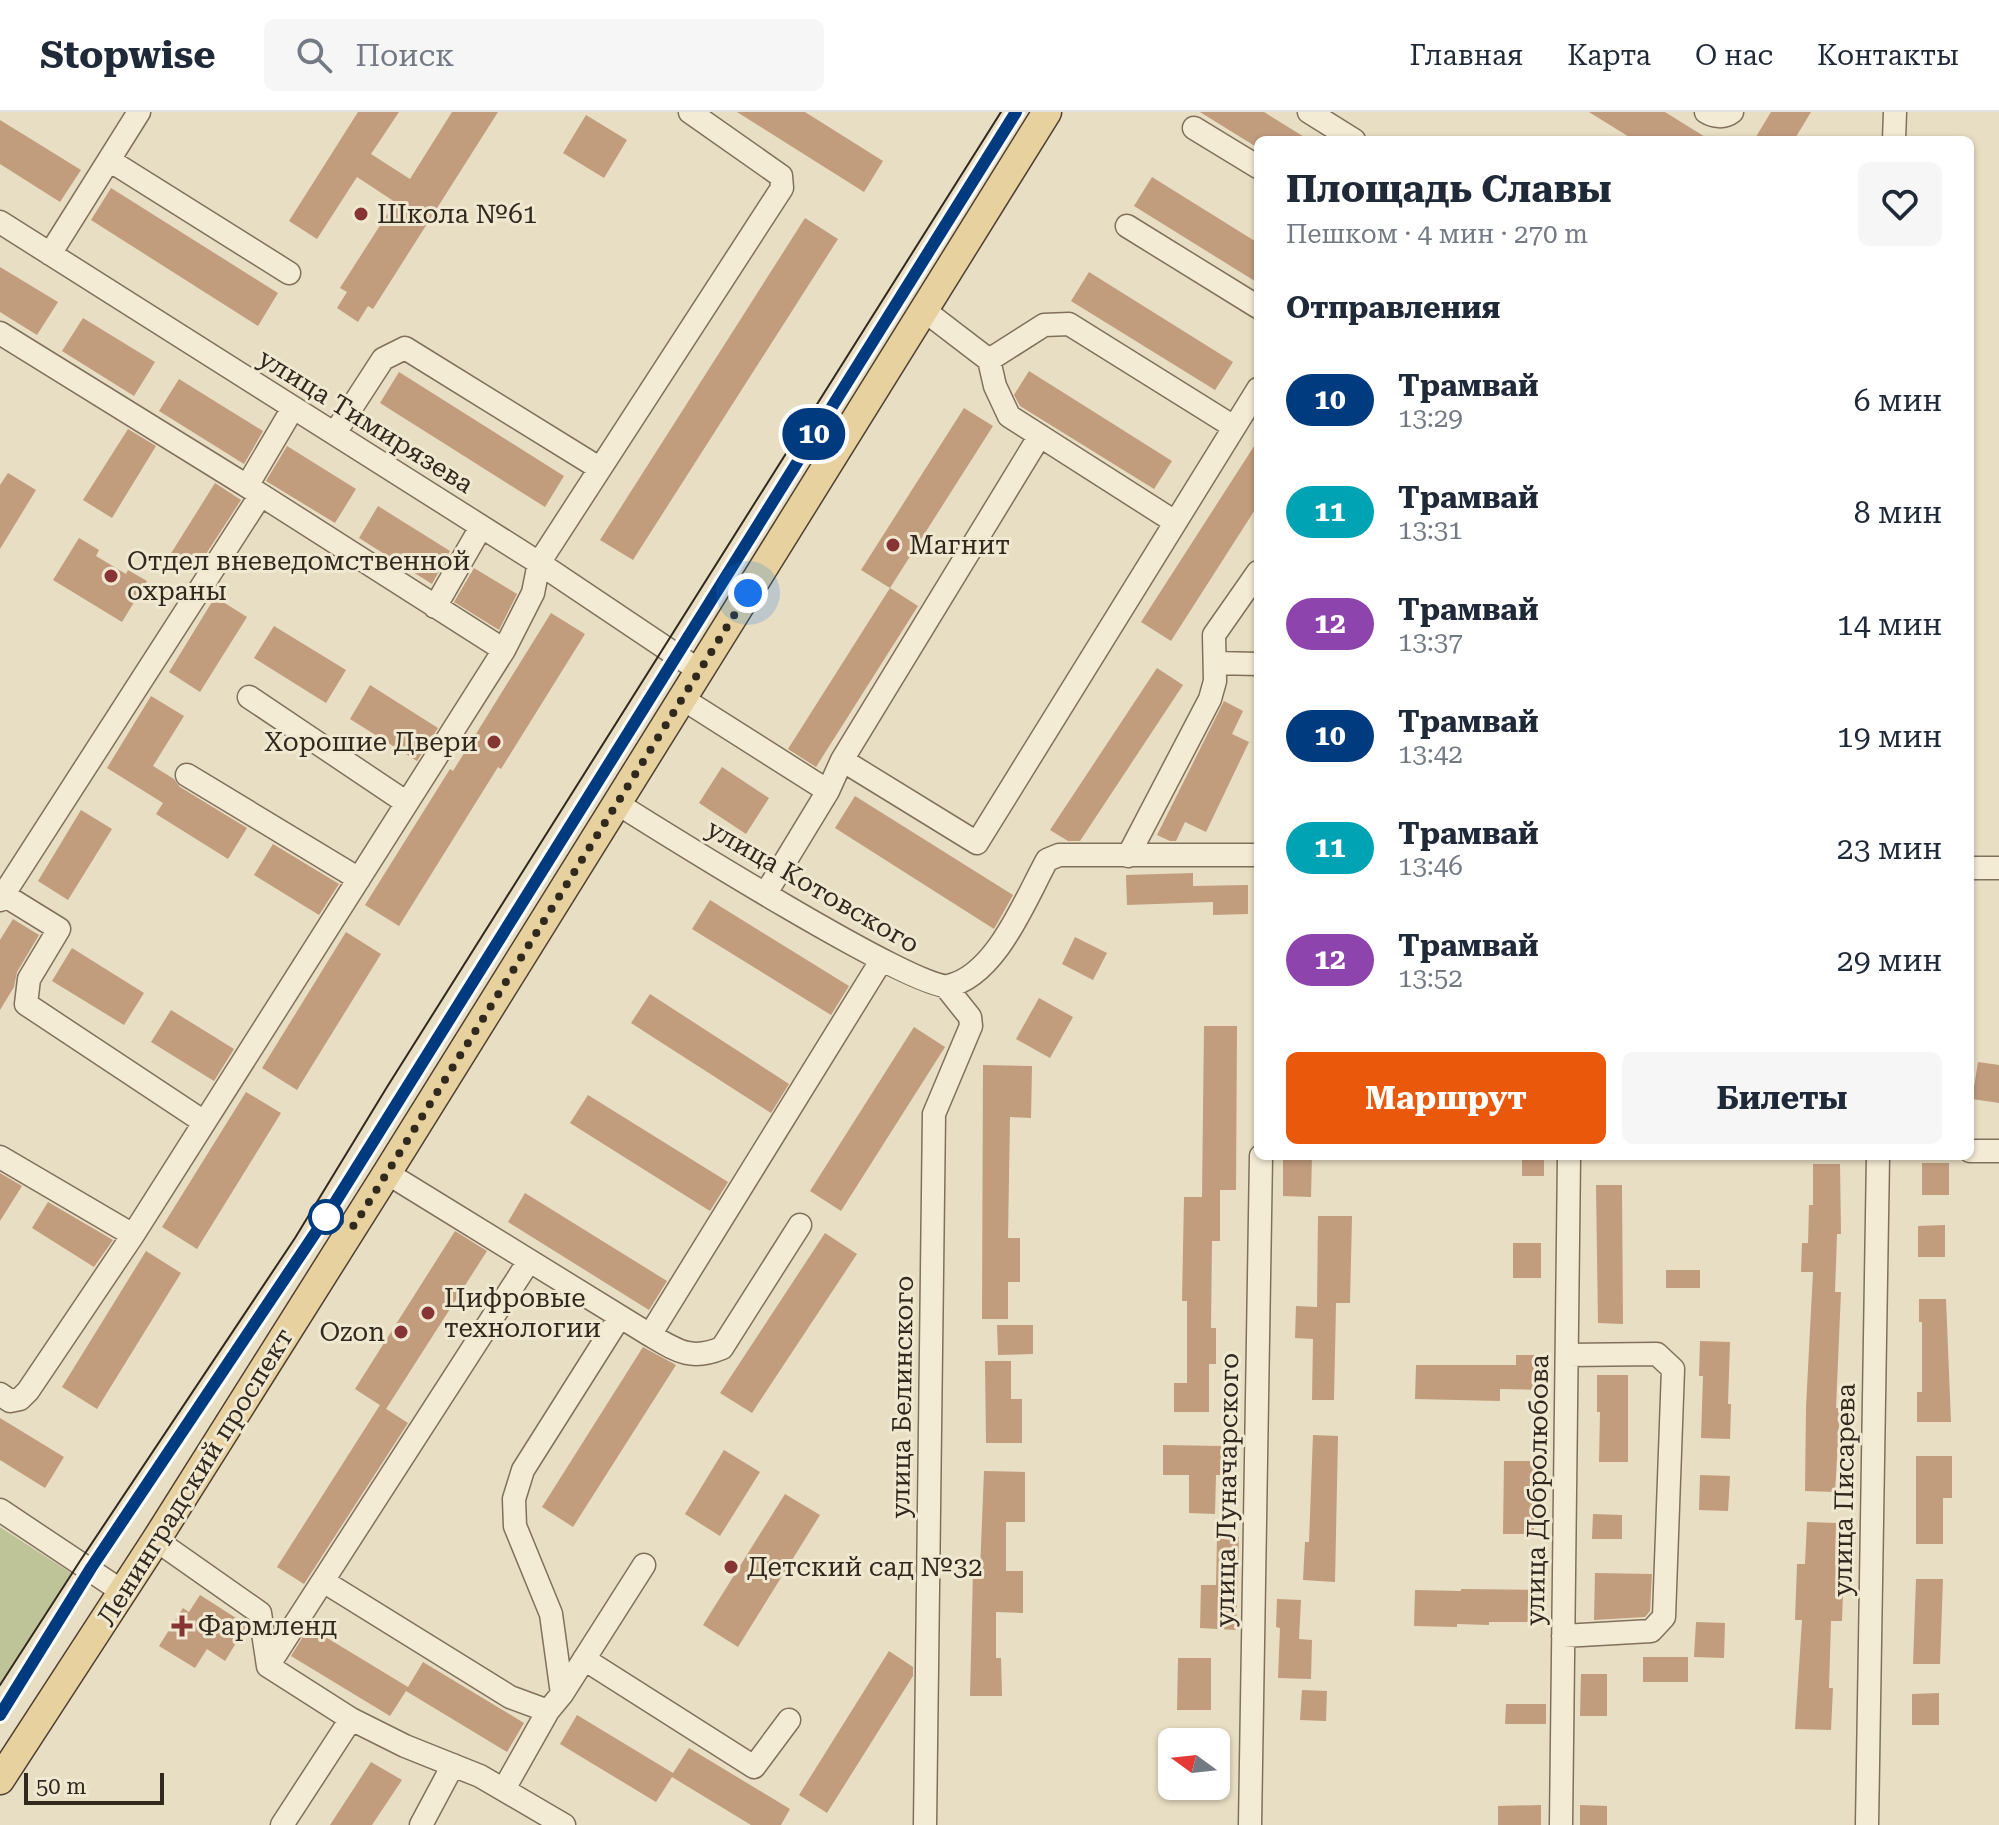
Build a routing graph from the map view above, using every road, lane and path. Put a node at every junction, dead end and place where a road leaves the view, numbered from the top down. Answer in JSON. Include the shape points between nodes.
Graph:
{"nodes":[{"id":1,"x":139,"y":112,"type":"edge"},
{"id":2,"x":690,"y":112,"type":"edge"},
{"id":3,"x":1047,"y":112,"type":"edge"},
{"id":4,"x":1309,"y":112,"type":"edge"},
{"id":5,"x":1706,"y":112,"type":"edge"},
{"id":6,"x":1732,"y":112,"type":"edge"},
{"id":7,"x":1895,"y":112,"type":"edge"},
{"id":8,"x":1194,"y":128,"type":"dead end"},
{"id":9,"x":1348,"y":136,"type":"edge"},
{"id":10,"x":1894,"y":136,"type":"edge"},
{"id":11,"x":109,"y":160,"type":"junction"},
{"id":12,"x":1254,"y":165,"type":"edge"},
{"id":13,"x":0,"y":222,"type":"edge"},
{"id":14,"x":1127,"y":226,"type":"dead end"},
{"id":15,"x":50,"y":254,"type":"junction"},
{"id":16,"x":289,"y":273,"type":"dead end"},
{"id":17,"x":1254,"y":305,"type":"edge"},
{"id":18,"x":925,"y":311,"type":"junction"},
{"id":19,"x":0,"y":333,"type":"edge"},
{"id":20,"x":989,"y":360,"type":"junction"},
{"id":21,"x":1254,"y":395,"type":"edge"},
{"id":22,"x":293,"y":408,"type":"junction"},
{"id":23,"x":1234,"y":427,"type":"junction"},
{"id":24,"x":335,"y":433,"type":"junction"},
{"id":25,"x":1039,"y":437,"type":"junction"},
{"id":26,"x":599,"y":468,"type":"junction"},
{"id":27,"x":253,"y":491,"type":"junction"},
{"id":28,"x":1175,"y":522,"type":"junction"},
{"id":29,"x":481,"y":527,"type":"junction"},
{"id":30,"x":539,"y":563,"type":"junction"},
{"id":31,"x":1254,"y":578,"type":"edge"},
{"id":32,"x":435,"y":607,"type":"junction"},
{"id":33,"x":504,"y":650,"type":"junction"},
{"id":34,"x":1215,"y":663,"type":"junction"},
{"id":35,"x":1254,"y":664,"type":"edge"},
{"id":36,"x":700,"y":671,"type":"junction"},
{"id":37,"x":249,"y":697,"type":"dead end"},
{"id":38,"x":683,"y":699,"type":"junction"},
{"id":39,"x":842,"y":760,"type":"junction"},
{"id":40,"x":187,"y":775,"type":"dead end"},
{"id":41,"x":828,"y":791,"type":"junction"},
{"id":42,"x":407,"y":803,"type":"junction"},
{"id":43,"x":618,"y":804,"type":"junction"},
{"id":44,"x":1254,"y":855,"type":"edge"},
{"id":45,"x":1128,"y":856,"type":"junction"},
{"id":46,"x":1974,"y":868,"type":"edge"},
{"id":47,"x":1999,"y":868,"type":"edge"},
{"id":48,"x":359,"y":879,"type":"junction"},
{"id":49,"x":766,"y":893,"type":"junction"},
{"id":50,"x":2,"y":897,"type":"edge"},
{"id":51,"x":881,"y":961,"type":"junction"},
{"id":52,"x":946,"y":987,"type":"junction"},
{"id":53,"x":204,"y":1122,"type":"junction"},
{"id":54,"x":1974,"y":1151,"type":"edge"},
{"id":55,"x":1999,"y":1151,"type":"edge"},
{"id":56,"x":0,"y":1157,"type":"edge"},
{"id":57,"x":1261,"y":1160,"type":"edge"},
{"id":58,"x":1569,"y":1160,"type":"edge"},
{"id":59,"x":1878,"y":1160,"type":"edge"},
{"id":60,"x":387,"y":1173,"type":"junction"},
{"id":61,"x":800,"y":1225,"type":"dead end"},
{"id":62,"x":133,"y":1235,"type":"junction"},
{"id":63,"x":529,"y":1261,"type":"junction"},
{"id":64,"x":619,"y":1318,"type":"junction"},
{"id":65,"x":650,"y":1335,"type":"junction"},
{"id":66,"x":1567,"y":1355,"type":"junction"},
{"id":67,"x":0,"y":1394,"type":"edge"},
{"id":68,"x":0,"y":1510,"type":"edge"},
{"id":69,"x":156,"y":1540,"type":"junction"},
{"id":70,"x":644,"y":1565,"type":"dead end"},
{"id":71,"x":323,"y":1581,"type":"junction"},
{"id":72,"x":123,"y":1592,"type":"junction"},
{"id":73,"x":1563,"y":1636,"type":"junction"},
{"id":74,"x":584,"y":1659,"type":"junction"},
{"id":75,"x":268,"y":1666,"type":"junction"},
{"id":76,"x":555,"y":1702,"type":"junction"},
{"id":77,"x":351,"y":1719,"type":"junction"},
{"id":78,"x":789,"y":1720,"type":"dead end"},
{"id":79,"x":453,"y":1765,"type":"junction"},
{"id":80,"x":0,"y":1780,"type":"edge"},
{"id":81,"x":504,"y":1789,"type":"junction"},
{"id":82,"x":282,"y":1825,"type":"edge"},
{"id":83,"x":421,"y":1825,"type":"edge"},
{"id":84,"x":564,"y":1825,"type":"edge"},
{"id":85,"x":925,"y":1825,"type":"edge"},
{"id":86,"x":1250,"y":1825,"type":"edge"},
{"id":87,"x":1561,"y":1825,"type":"edge"},
{"id":88,"x":1867,"y":1825,"type":"edge"}],
"edges":[{"from":1,"to":11,"type":"street"},
{"from":2,"to":26,"type":"street","via":[[781,176],[782,188]]},
{"from":3,"to":18,"type":"main road","name":"Ленинградский проспект"},
{"from":4,"to":9,"type":"street"},
{"from":5,"to":6,"type":"street"},
{"from":7,"to":10,"type":"street"},
{"from":8,"to":12,"type":"street"},
{"from":11,"to":15,"type":"street"},
{"from":11,"to":16,"type":"street"},
{"from":13,"to":15,"type":"street","name":"улица Тимирязева"},
{"from":14,"to":17,"type":"street"},
{"from":15,"to":22,"type":"street","name":"улица Тимирязева"},
{"from":18,"to":20,"type":"street"},
{"from":18,"to":36,"type":"main road","name":"Ленинградский проспект"},
{"from":19,"to":27,"type":"street"},
{"from":20,"to":23,"type":"street","via":[[1044,325],[1069,324]]},
{"from":20,"to":25,"type":"street","via":[[1009,416]]},
{"from":21,"to":23,"type":"street"},
{"from":22,"to":24,"type":"street","name":"улица Тимирязева"},
{"from":22,"to":27,"type":"street"},
{"from":23,"to":28,"type":"street"},
{"from":24,"to":26,"type":"street","via":[[383,359],[405,348]]},
{"from":24,"to":29,"type":"street","name":"улица Тимирязева"},
{"from":25,"to":28,"type":"street"},
{"from":25,"to":39,"type":"street"},
{"from":26,"to":30,"type":"street"},
{"from":27,"to":32,"type":"street"},
{"from":27,"to":50,"type":"street"},
{"from":28,"to":39,"type":"street","via":[[977,843]]},
{"from":29,"to":30,"type":"street","name":"улица Тимирязева"},
{"from":29,"to":32,"type":"street"},
{"from":30,"to":33,"type":"street","via":[[533,593]]},
{"from":30,"to":36,"type":"street","name":"улица Тимирязева"},
{"from":31,"to":34,"type":"street","via":[[1214,635]]},
{"from":32,"to":33,"type":"street"},
{"from":33,"to":42,"type":"street"},
{"from":34,"to":35,"type":"street"},
{"from":34,"to":45,"type":"street","via":[[1210,699]]},
{"from":36,"to":38,"type":"main road","name":"Ленинградский проспект"},
{"from":37,"to":42,"type":"street"},
{"from":38,"to":41,"type":"street"},
{"from":38,"to":43,"type":"main road","name":"Ленинградский проспект"},
{"from":39,"to":41,"type":"street"},
{"from":40,"to":48,"type":"street"},
{"from":41,"to":49,"type":"street"},
{"from":42,"to":48,"type":"street"},
{"from":43,"to":49,"type":"street","name":"улица Котовского"},
{"from":43,"to":60,"type":"main road","name":"Ленинградский проспект"},
{"from":44,"to":45,"type":"street"},
{"from":45,"to":52,"type":"street","via":[[1059,855],[1047,860],[994,955],[970,977]]},
{"from":46,"to":47,"type":"street"},
{"from":48,"to":53,"type":"street"},
{"from":49,"to":51,"type":"street","name":"улица Котовского"},
{"from":50,"to":53,"type":"street","via":[[59,929],[29,979],[26,1004]]},
{"from":51,"to":52,"type":"street","name":"улица Котовского"},
{"from":51,"to":65,"type":"street"},
{"from":52,"to":85,"type":"street","name":"улица Белинского","via":[[970,1017],[971,1026],[934,1114]]},
{"from":53,"to":62,"type":"street"},
{"from":54,"to":55,"type":"street"},
{"from":56,"to":62,"type":"street"},
{"from":57,"to":86,"type":"street","name":"улица Луначарского"},
{"from":58,"to":66,"type":"street","name":"улица Добролюбова"},
{"from":59,"to":88,"type":"street","name":"улица Писарева"},
{"from":60,"to":63,"type":"street"},
{"from":60,"to":69,"type":"main road","name":"Ленинградский проспект"},
{"from":61,"to":65,"type":"street","via":[[722,1348],[704,1355],[677,1351]]},
{"from":62,"to":67,"type":"street","via":[[28,1391],[10,1401]]},
{"from":63,"to":64,"type":"street"},
{"from":63,"to":71,"type":"street"},
{"from":64,"to":65,"type":"street"},
{"from":64,"to":76,"type":"street","via":[[523,1470],[514,1499],[515,1526],[551,1614]]},
{"from":66,"to":73,"type":"street","name":"улица Добролюбова"},
{"from":66,"to":73,"type":"street","via":[[1657,1354],[1673,1369],[1664,1617],[1651,1631]]},
{"from":68,"to":72,"type":"street"},
{"from":69,"to":72,"type":"main road","name":"Ленинградский проспект"},
{"from":69,"to":75,"type":"street","via":[[260,1613]]},
{"from":70,"to":74,"type":"street"},
{"from":71,"to":75,"type":"street"},
{"from":71,"to":76,"type":"street","via":[[510,1697]]},
{"from":72,"to":80,"type":"main road","name":"Ленинградский проспект"},
{"from":73,"to":87,"type":"street","name":"улица Добролюбова"},
{"from":74,"to":76,"type":"street"},
{"from":74,"to":78,"type":"street","via":[[754,1767]]},
{"from":75,"to":77,"type":"street"},
{"from":76,"to":81,"type":"street"},
{"from":77,"to":79,"type":"street"},
{"from":77,"to":82,"type":"street"},
{"from":79,"to":81,"type":"street"},
{"from":79,"to":83,"type":"street"},
{"from":81,"to":84,"type":"street"}]}
